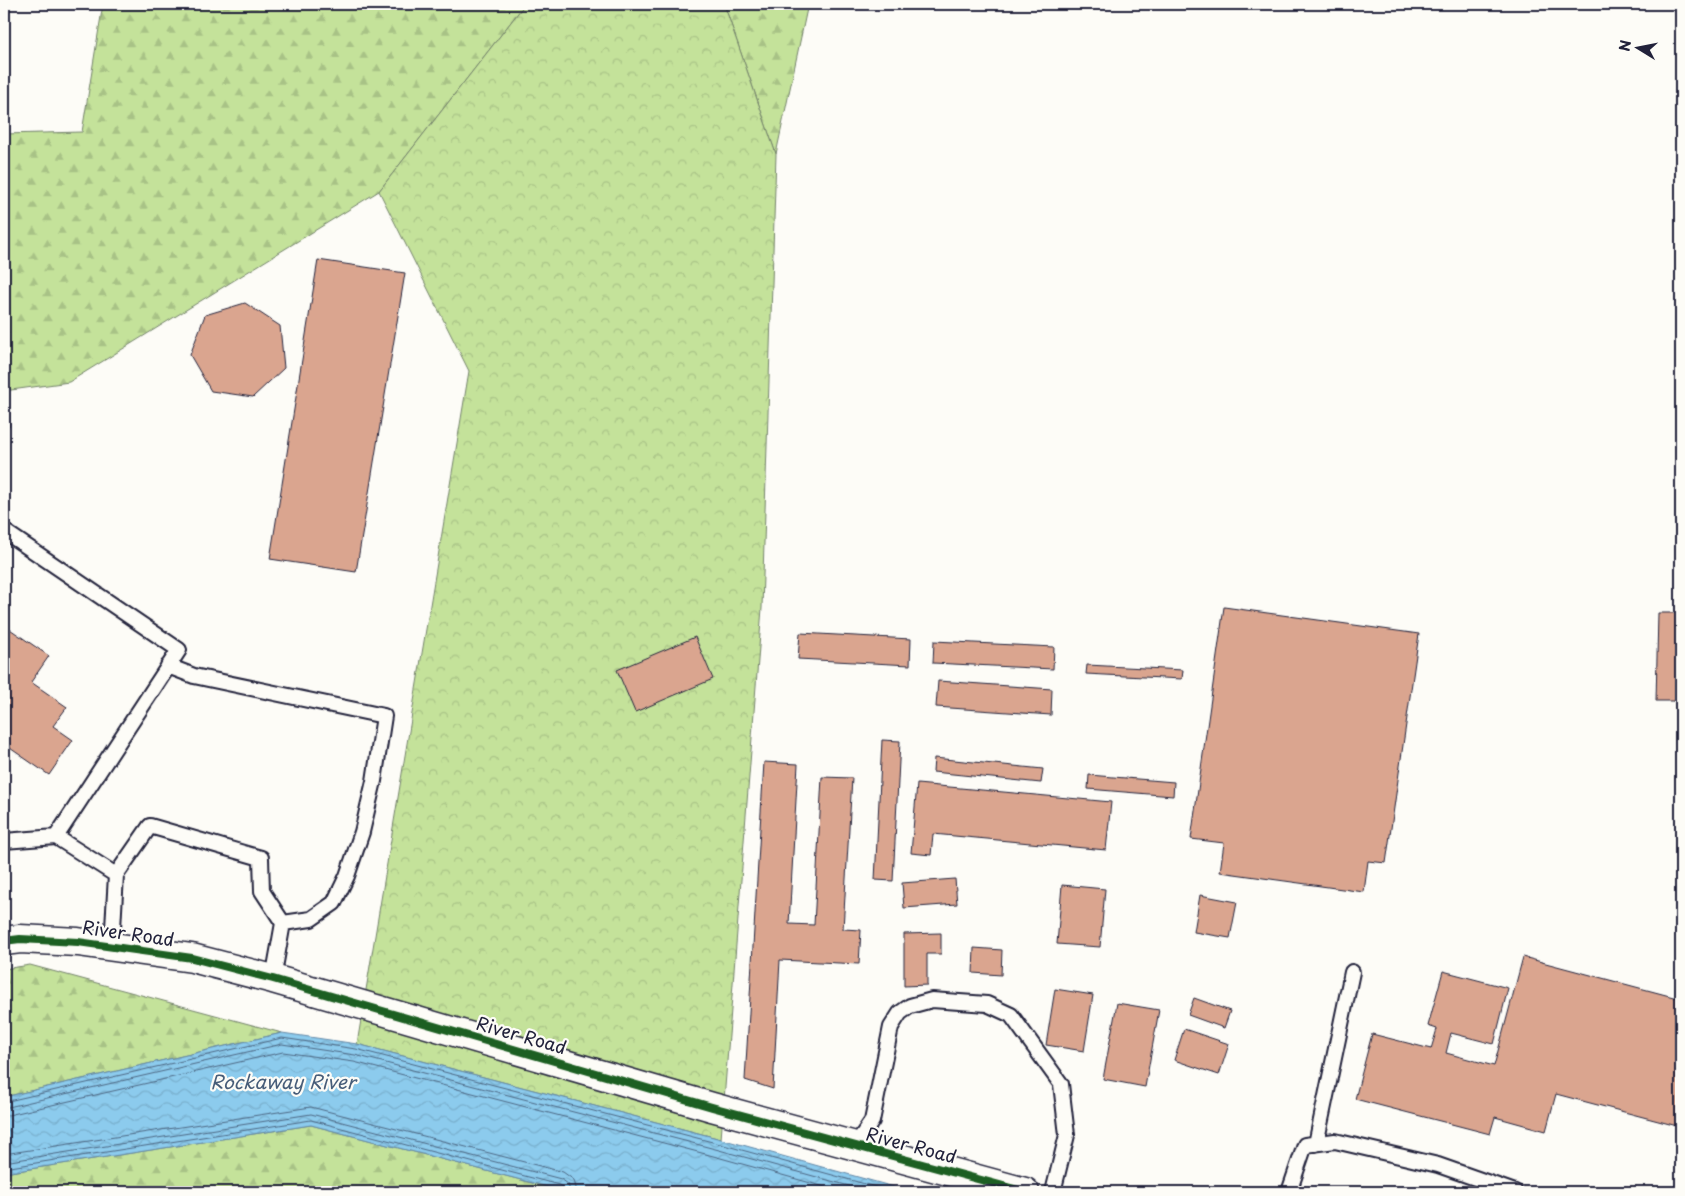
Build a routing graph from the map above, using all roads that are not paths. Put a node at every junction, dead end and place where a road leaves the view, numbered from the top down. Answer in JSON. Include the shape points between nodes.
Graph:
{"nodes":[{"id":1,"x":4,"y":531,"type":"edge"},
{"id":2,"x":168,"y":666,"type":"junction"},
{"id":3,"x":56,"y":837,"type":"junction"},
{"id":4,"x":4,"y":841,"type":"edge"},
{"id":5,"x":116,"y":875,"type":"junction"},
{"id":6,"x":283,"y":923,"type":"junction"},
{"id":7,"x":4,"y":941,"type":"edge"},
{"id":8,"x":112,"y":946,"type":"junction"},
{"id":9,"x":1352,"y":972,"type":"dead end"},
{"id":10,"x":273,"y":979,"type":"junction"},
{"id":11,"x":1316,"y":1144,"type":"junction"},
{"id":12,"x":855,"y":1146,"type":"junction"},
{"id":13,"x":1025,"y":1192,"type":"edge"},
{"id":14,"x":1053,"y":1192,"type":"edge"},
{"id":15,"x":1288,"y":1192,"type":"edge"},
{"id":16,"x":1516,"y":1192,"type":"edge"}],
"edges":[{"from":1,"to":2,"type":"lane","via":[[179,650]]},
{"from":2,"to":3,"type":"lane"},
{"from":2,"to":6,"type":"lane","via":[[194,676],[384,716],[362,832],[334,903],[311,919]]},
{"from":3,"to":4,"type":"lane"},
{"from":3,"to":5,"type":"lane"},
{"from":5,"to":6,"type":"lane","via":[[150,826],[261,858],[262,890]]},
{"from":5,"to":8,"type":"lane"},
{"from":6,"to":10,"type":"lane"},
{"from":7,"to":8,"type":"street","name":"River Road"},
{"from":8,"to":10,"type":"street","name":"River Road","via":[[192,958]]},
{"from":9,"to":11,"type":"lane"},
{"from":10,"to":12,"type":"street","name":"River Road"},
{"from":11,"to":15,"type":"lane","via":[[1305,1145]]},
{"from":11,"to":16,"type":"lane","via":[[1336,1141],[1438,1165]]},
{"from":12,"to":13,"type":"street","name":"River Road"},
{"from":12,"to":14,"type":"lane","via":[[872,1121],[892,1027],[900,1013],[910,1006],[932,1000],[987,1004],[1012,1015],[1061,1084],[1067,1135]]}]}
